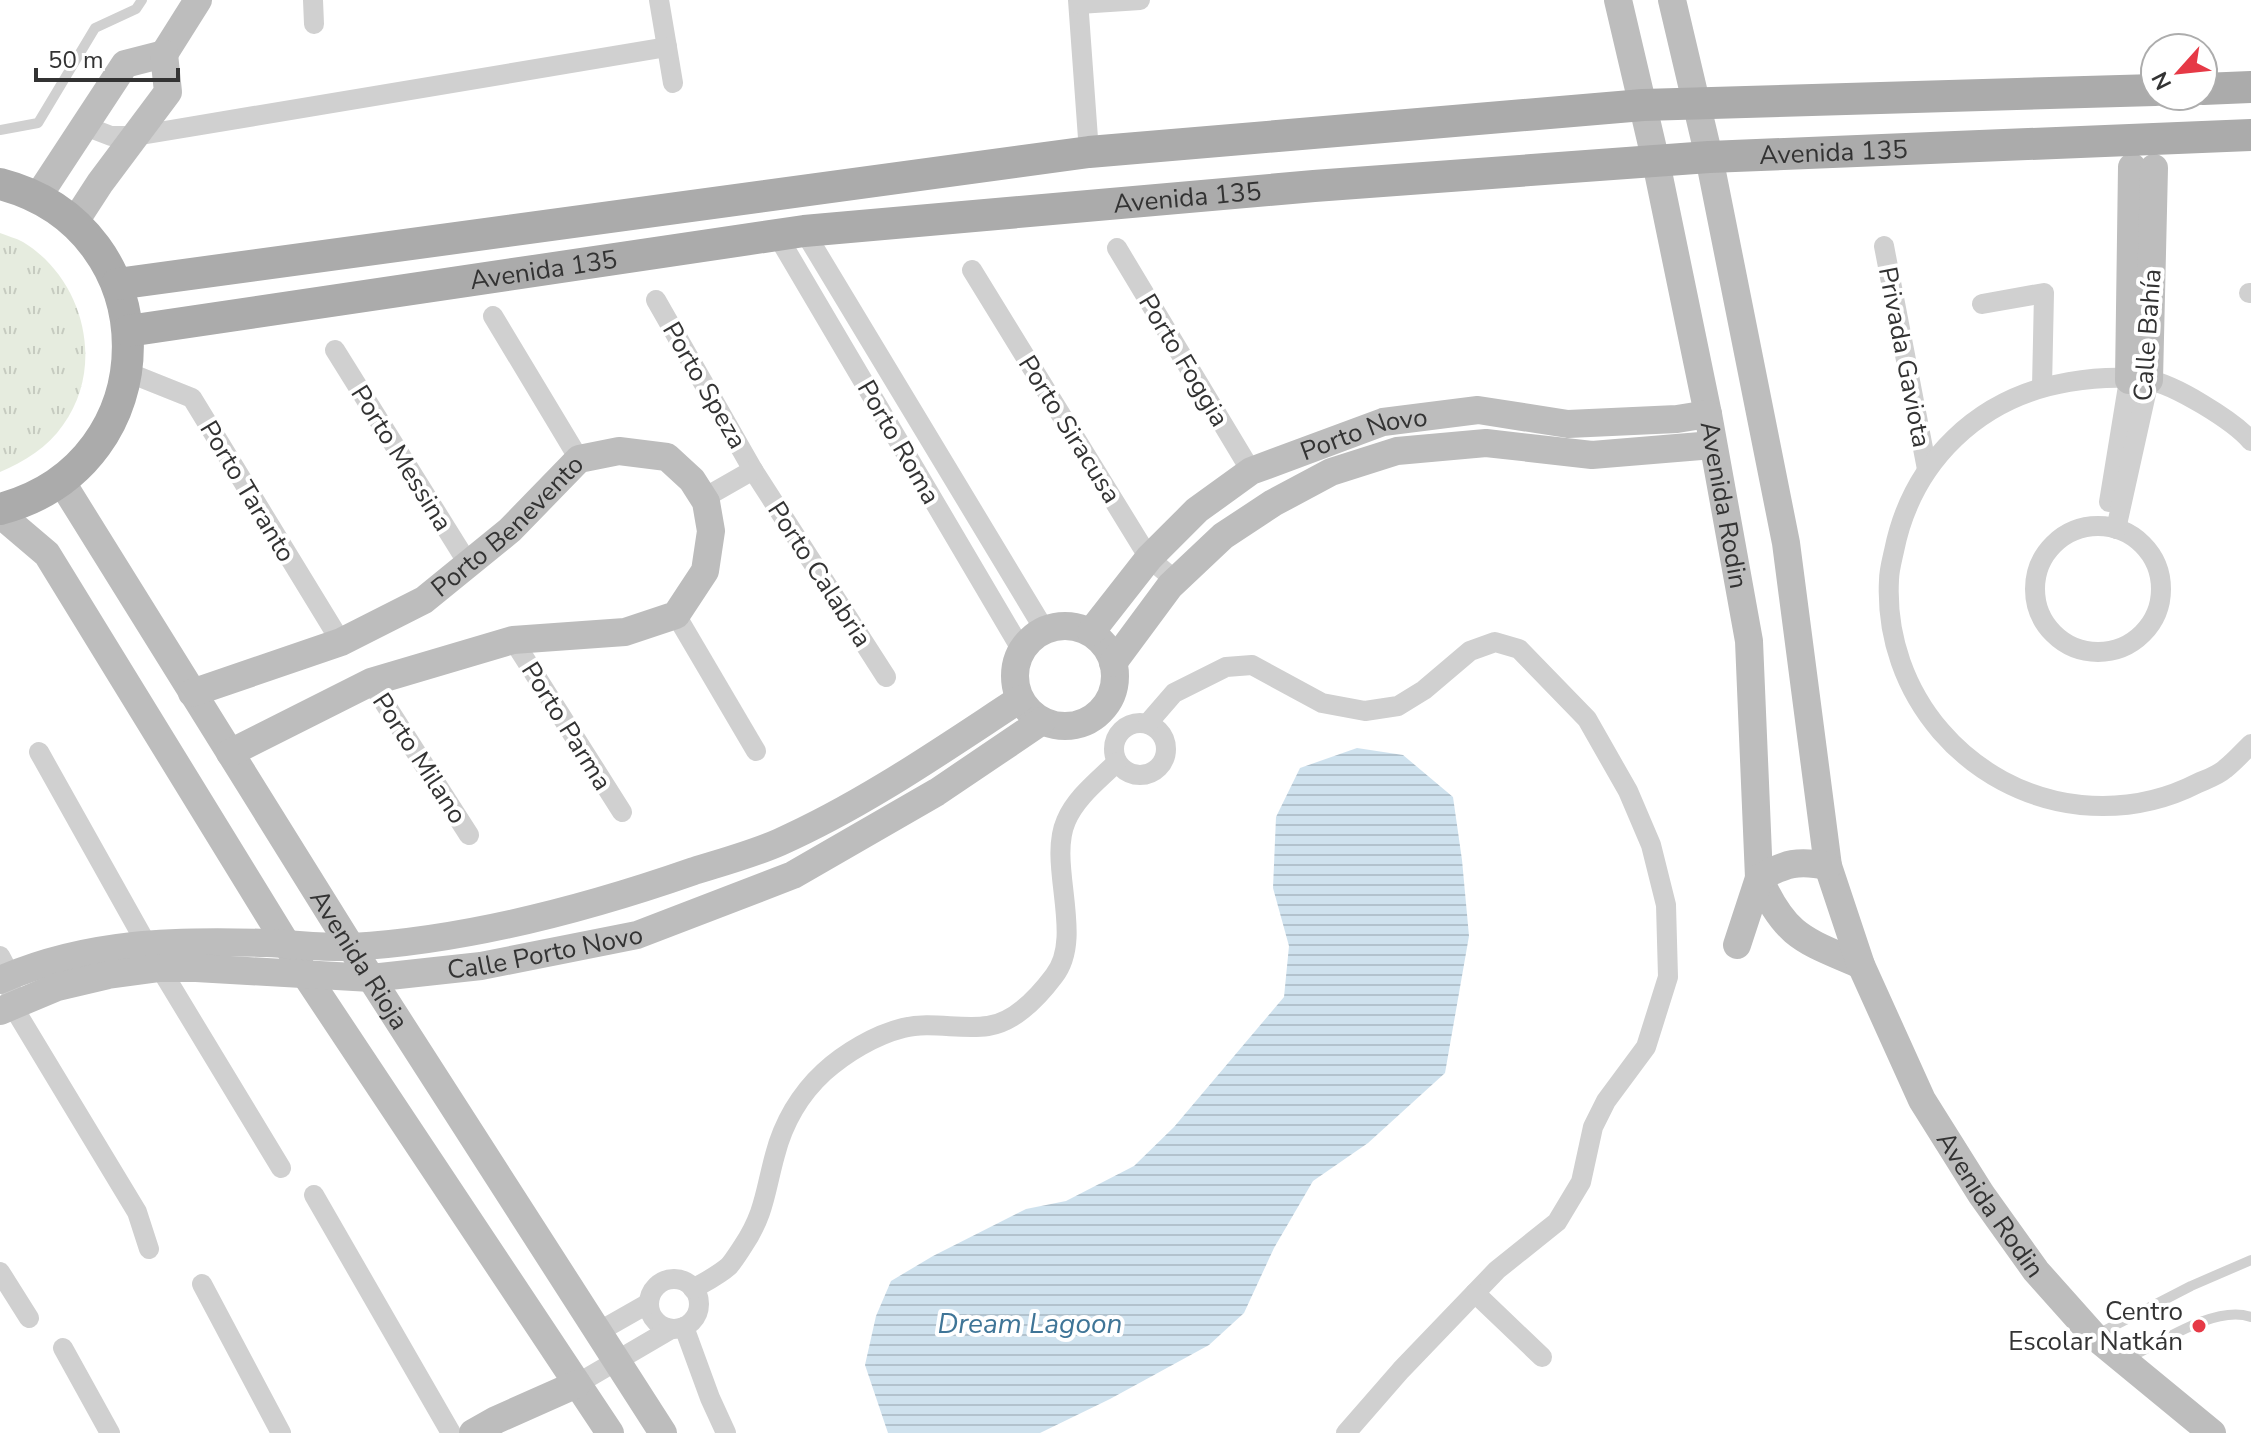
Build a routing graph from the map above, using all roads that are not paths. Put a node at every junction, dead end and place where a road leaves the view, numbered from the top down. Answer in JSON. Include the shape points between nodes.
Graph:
{"nodes":[{"id":1,"x":142,"y":0,"type":"edge"},
{"id":2,"x":198,"y":0,"type":"edge"},
{"id":3,"x":313,"y":0,"type":"edge"},
{"id":4,"x":659,"y":0,"type":"edge"},
{"id":5,"x":1140,"y":0,"type":"edge"},
{"id":6,"x":1618,"y":0,"type":"edge"},
{"id":7,"x":1672,"y":0,"type":"edge"},
{"id":8,"x":1079,"y":2,"type":"edge"},
{"id":9,"x":314,"y":24,"type":"dead end"},
{"id":10,"x":667,"y":47,"type":"junction"},
{"id":11,"x":164,"y":54,"type":"junction"},
{"id":12,"x":673,"y":83,"type":"dead end"},
{"id":13,"x":2251,"y":87,"type":"edge"},
{"id":14,"x":2219,"y":88,"type":"edge"},
{"id":15,"x":2139,"y":90,"type":"edge"},
{"id":16,"x":1695,"y":103,"type":"junction"},
{"id":17,"x":1643,"y":105,"type":"junction"},
{"id":18,"x":2251,"y":123,"type":"edge"},
{"id":19,"x":85,"y":126,"type":"junction"},
{"id":20,"x":0,"y":130,"type":"edge"},
{"id":21,"x":2235,"y":135,"type":"edge"},
{"id":22,"x":135,"y":136,"type":"junction"},
{"id":23,"x":1089,"y":152,"type":"junction"},
{"id":24,"x":2143,"y":154,"type":"junction"},
{"id":25,"x":1709,"y":157,"type":"junction"},
{"id":26,"x":1656,"y":162,"type":"junction"},
{"id":27,"x":0,"y":184,"type":"edge"},
{"id":28,"x":37,"y":198,"type":"junction"},
{"id":29,"x":74,"y":223,"type":"junction"},
{"id":30,"x":791,"y":233,"type":"junction"},
{"id":31,"x":1884,"y":246,"type":"dead end"},
{"id":32,"x":1117,"y":248,"type":"dead end"},
{"id":33,"x":972,"y":270,"type":"dead end"},
{"id":34,"x":835,"y":283,"type":"junction"},
{"id":35,"x":117,"y":284,"type":"junction"},
{"id":36,"x":813,"y":295,"type":"junction"},
{"id":37,"x":656,"y":300,"type":"dead end"},
{"id":38,"x":1982,"y":304,"type":"dead end"},
{"id":39,"x":493,"y":316,"type":"dead end"},
{"id":40,"x":128,"y":331,"type":"junction"},
{"id":41,"x":335,"y":350,"type":"dead end"},
{"id":42,"x":127,"y":372,"type":"junction"},
{"id":43,"x":2139,"y":380,"type":"junction"},
{"id":44,"x":2042,"y":387,"type":"junction"},
{"id":45,"x":1708,"y":414,"type":"junction"},
{"id":46,"x":2249,"y":435,"type":"edge"},
{"id":47,"x":1713,"y":445,"type":"junction"},
{"id":48,"x":579,"y":459,"type":"junction"},
{"id":49,"x":1927,"y":469,"type":"junction"},
{"id":50,"x":753,"y":470,"type":"junction"},
{"id":51,"x":1251,"y":471,"type":"junction"},
{"id":52,"x":61,"y":481,"type":"junction"},
{"id":53,"x":704,"y":498,"type":"junction"},
{"id":54,"x":0,"y":511,"type":"edge"},
{"id":55,"x":2111,"y":527,"type":"junction"},
{"id":56,"x":1149,"y":558,"type":"junction"},
{"id":57,"x":469,"y":565,"type":"junction"},
{"id":58,"x":1176,"y":581,"type":"junction"},
{"id":59,"x":676,"y":615,"type":"junction"},
{"id":60,"x":1044,"y":629,"type":"junction"},
{"id":61,"x":1091,"y":632,"type":"junction"},
{"id":62,"x":513,"y":640,"type":"junction"},
{"id":63,"x":341,"y":642,"type":"junction"},
{"id":64,"x":1021,"y":649,"type":"junction"},
{"id":65,"x":1113,"y":663,"type":"junction"},
{"id":66,"x":886,"y":677,"type":"dead end"},
{"id":67,"x":371,"y":682,"type":"junction"},
{"id":68,"x":192,"y":693,"type":"junction"},
{"id":69,"x":1020,"y":699,"type":"junction"},
{"id":70,"x":1042,"y":721,"type":"junction"},
{"id":71,"x":1148,"y":723,"type":"junction"},
{"id":72,"x":2251,"y":744,"type":"edge"},
{"id":73,"x":756,"y":751,"type":"dead end"},
{"id":74,"x":39,"y":752,"type":"dead end"},
{"id":75,"x":230,"y":753,"type":"junction"},
{"id":76,"x":2251,"y":759,"type":"edge"},
{"id":77,"x":1117,"y":762,"type":"junction"},
{"id":78,"x":2222,"y":772,"type":"junction"},
{"id":79,"x":622,"y":812,"type":"dead end"},
{"id":80,"x":469,"y":835,"type":"dead end"},
{"id":81,"x":1828,"y":866,"type":"junction"},
{"id":82,"x":1759,"y":878,"type":"junction"},
{"id":83,"x":145,"y":943,"type":"junction"},
{"id":84,"x":286,"y":944,"type":"junction"},
{"id":85,"x":1737,"y":945,"type":"dead end"},
{"id":86,"x":351,"y":947,"type":"junction"},
{"id":87,"x":1861,"y":965,"type":"junction"},
{"id":88,"x":160,"y":968,"type":"junction"},
{"id":89,"x":305,"y":974,"type":"junction"},
{"id":90,"x":371,"y":978,"type":"junction"},
{"id":91,"x":4,"y":985,"type":"edge"},
{"id":92,"x":281,"y":1168,"type":"dead end"},
{"id":93,"x":314,"y":1195,"type":"dead end"},
{"id":94,"x":149,"y":1249,"type":"dead end"},
{"id":95,"x":2251,"y":1260,"type":"edge"},
{"id":96,"x":0,"y":1272,"type":"edge"},
{"id":97,"x":202,"y":1284,"type":"dead end"},
{"id":98,"x":693,"y":1289,"type":"junction"},
{"id":99,"x":1475,"y":1293,"type":"junction"},
{"id":100,"x":649,"y":1303,"type":"junction"},
{"id":101,"x":2251,"y":1317,"type":"edge"},
{"id":102,"x":29,"y":1318,"type":"dead end"},
{"id":103,"x":678,"y":1328,"type":"junction"},
{"id":104,"x":598,"y":1332,"type":"junction"},
{"id":105,"x":2094,"y":1336,"type":"junction"},
{"id":106,"x":63,"y":1348,"type":"dead end"},
{"id":107,"x":1542,"y":1357,"type":"dead end"},
{"id":108,"x":2125,"y":1360,"type":"junction"},
{"id":109,"x":616,"y":1361,"type":"junction"},
{"id":110,"x":577,"y":1384,"type":"junction"},
{"id":111,"x":110,"y":1433,"type":"edge"},
{"id":112,"x":281,"y":1433,"type":"edge"},
{"id":113,"x":451,"y":1433,"type":"edge"},
{"id":114,"x":473,"y":1433,"type":"edge"},
{"id":115,"x":610,"y":1433,"type":"edge"},
{"id":116,"x":663,"y":1433,"type":"edge"},
{"id":117,"x":726,"y":1433,"type":"edge"},
{"id":118,"x":1346,"y":1433,"type":"edge"},
{"id":119,"x":2212,"y":1433,"type":"edge"}],
"edges":[{"from":1,"to":20,"type":"lane","via":[[136,9],[95,28],[38,123]]},
{"from":2,"to":11,"type":"street"},
{"from":3,"to":9,"type":"street"},
{"from":4,"to":10,"type":"street"},
{"from":5,"to":8,"type":"street"},
{"from":6,"to":17,"type":"street","name":"Avenida Rodin"},
{"from":7,"to":16,"type":"street","name":"Avenida Rodin"},
{"from":8,"to":23,"type":"street"},
{"from":10,"to":12,"type":"street"},
{"from":10,"to":22,"type":"street"},
{"from":11,"to":19,"type":"street","via":[[125,64]]},
{"from":11,"to":22,"type":"street","via":[[168,92]]},
{"from":13,"to":14,"type":"main road"},
{"from":15,"to":16,"type":"main road","name":"Avenida 135"},
{"from":16,"to":17,"type":"main road","name":"Avenida 135"},
{"from":16,"to":25,"type":"street","name":"Avenida Rodin"},
{"from":17,"to":23,"type":"main road","name":"Avenida 135"},
{"from":17,"to":26,"type":"street","name":"Avenida Rodin"},
{"from":18,"to":21,"type":"main road"},
{"from":19,"to":22,"type":"street","via":[[111,136]]},
{"from":19,"to":28,"type":"street"},
{"from":21,"to":24,"type":"main road","name":"Avenida 135"},
{"from":22,"to":29,"type":"street"},
{"from":23,"to":35,"type":"main road","name":"Avenida 135"},
{"from":24,"to":25,"type":"main road","name":"Avenida 135"},
{"from":24,"to":43,"type":"street","name":"Calle Bahía"},
{"from":25,"to":26,"type":"main road","name":"Avenida 135"},
{"from":25,"to":81,"type":"street","name":"Avenida Rodin","via":[[1786,543]]},
{"from":26,"to":30,"type":"main road","name":"Avenida 135","via":[[1314,186]]},
{"from":26,"to":45,"type":"street","name":"Avenida Rodin"},
{"from":27,"to":28,"type":"main road"},
{"from":28,"to":29,"type":"main road"},
{"from":29,"to":35,"type":"main road"},
{"from":30,"to":34,"type":"street","name":"Porto Roma"},
{"from":30,"to":36,"type":"street","name":"Porto Roma"},
{"from":30,"to":40,"type":"main road","name":"Avenida 135"},
{"from":31,"to":49,"type":"street","name":"Privada Gaviota"},
{"from":32,"to":51,"type":"street","name":"Porto Foggia"},
{"from":33,"to":56,"type":"street","name":"Porto Siracusa"},
{"from":34,"to":36,"type":"street"},
{"from":34,"to":60,"type":"street","name":"Porto Roma"},
{"from":35,"to":40,"type":"main road"},
{"from":36,"to":64,"type":"street","name":"Porto Roma"},
{"from":37,"to":50,"type":"street","name":"Porto Speza"},
{"from":38,"to":44,"type":"street","via":[[2044,293]]},
{"from":39,"to":48,"type":"street"},
{"from":40,"to":42,"type":"main road"},
{"from":41,"to":57,"type":"street","name":"Porto Messina"},
{"from":42,"to":52,"type":"main road","via":[[105,434]]},
{"from":42,"to":63,"type":"street","name":"Porto Taranto","via":[[192,398]]},
{"from":43,"to":44,"type":"street","via":[[2088,379]]},
{"from":43,"to":46,"type":"street","via":[[2193,399]]},
{"from":43,"to":55,"type":"street","name":"Calle Bahía"},
{"from":44,"to":49,"type":"street","via":[[1998,405],[1959,433]]},
{"from":45,"to":47,"type":"street","name":"Avenida Rodin"},
{"from":45,"to":51,"type":"street","name":"Porto Novo","via":[[1568,424],[1478,410],[1383,422]]},
{"from":47,"to":58,"type":"street","name":"Porto Novo","via":[[1592,455],[1486,443],[1397,451],[1331,472],[1273,503],[1223,536]]},
{"from":47,"to":82,"type":"street","name":"Avenida Rodin","via":[[1749,641]]},
{"from":48,"to":53,"type":"street","name":"Porto Benevento","via":[[619,451],[667,457]]},
{"from":48,"to":57,"type":"street","name":"Porto Benevento"},
{"from":49,"to":78,"type":"street","via":[[1900,522],[1888,580],[1893,639],[1914,695],[1949,743],[1997,779],[2052,802],[2111,808],[2169,798]]},
{"from":50,"to":53,"type":"street"},
{"from":50,"to":66,"type":"street","name":"Porto Calabria"},
{"from":51,"to":56,"type":"street","name":"Porto Novo","via":[[1197,510]]},
{"from":52,"to":54,"type":"main road"},
{"from":52,"to":68,"type":"street","name":"Avenida Rioja"},
{"from":53,"to":59,"type":"street","via":[[711,531],[705,571]]},
{"from":54,"to":84,"type":"street","name":"Avenida Rioja","via":[[47,554]]},
{"from":55,"to":55,"type":"street","via":[[2085,527],[2067,534],[2040,564],[2035,583],[2044,622],[2075,648],[2115,650],[2148,628],[2158,610],[2158,570],[2148,551],[2134,537]]},
{"from":56,"to":58,"type":"street","name":"Porto Siracusa"},
{"from":56,"to":61,"type":"street","name":"Porto Novo"},
{"from":57,"to":63,"type":"street","name":"Porto Benevento","via":[[424,600]]},
{"from":58,"to":65,"type":"street","name":"Porto Novo"},
{"from":59,"to":62,"type":"street","via":[[625,632]]},
{"from":59,"to":73,"type":"street"},
{"from":60,"to":61,"type":"street","via":[[1076,626]]},
{"from":60,"to":64,"type":"street"},
{"from":61,"to":65,"type":"street"},
{"from":62,"to":67,"type":"street"},
{"from":62,"to":79,"type":"street","name":"Porto Parma"},
{"from":63,"to":68,"type":"street","name":"Porto Benevento"},
{"from":64,"to":69,"type":"street","via":[[1014,683]]},
{"from":65,"to":70,"type":"street","via":[[1115,680],[1103,710],[1074,726]]},
{"from":67,"to":75,"type":"street"},
{"from":67,"to":80,"type":"street","name":"Porto Milano"},
{"from":68,"to":75,"type":"street","name":"Avenida Rioja"},
{"from":69,"to":70,"type":"street"},
{"from":69,"to":86,"type":"street","name":"Calle Porto Novo","via":[[854,804],[779,842],[610,899],[470,932]]},
{"from":70,"to":90,"type":"street","name":"Calle Porto Novo","via":[[937,792],[793,875],[651,930],[481,966]]},
{"from":71,"to":77,"type":"street","via":[[1123,729],[1114,745]]},
{"from":71,"to":77,"type":"street","via":[[1165,741],[1161,766],[1138,776]]},
{"from":71,"to":99,"type":"street","via":[[1174,693],[1226,667],[1252,665],[1322,703],[1365,711],[1398,706],[1470,651],[1495,642],[1519,649],[1587,719],[1651,845],[1666,905],[1668,977],[1646,1047],[1606,1101],[1593,1127],[1581,1182],[1557,1222]]},
{"from":72,"to":78,"type":"street"},
{"from":74,"to":83,"type":"street"},
{"from":75,"to":86,"type":"street","name":"Avenida Rioja"},
{"from":76,"to":78,"type":"street"},
{"from":77,"to":98,"type":"street","via":[[1076,803],[1064,824],[1067,942],[1057,973],[1021,1011],[990,1026],[903,1027],[873,1039],[822,1073],[784,1127],[755,1228],[730,1265]]},
{"from":81,"to":82,"type":"street","via":[[1783,864]]},
{"from":81,"to":87,"type":"street","name":"Avenida Rodin"},
{"from":82,"to":85,"type":"street"},
{"from":82,"to":87,"type":"street","name":"Avenida Rodin","via":[[1789,928]]},
{"from":83,"to":84,"type":"street","name":"Calle Porto Novo"},
{"from":83,"to":88,"type":"street"},
{"from":83,"to":91,"type":"street","name":"Calle Porto Novo","via":[[54,960]]},
{"from":84,"to":86,"type":"street","name":"Calle Porto Novo"},
{"from":84,"to":89,"type":"street","name":"Avenida Rioja"},
{"from":86,"to":90,"type":"street","name":"Avenida Rioja"},
{"from":87,"to":105,"type":"street","name":"Avenida Rodin","via":[[1930,1114],[2036,1271]]},
{"from":88,"to":89,"type":"street","name":"Calle Porto Novo"},
{"from":88,"to":91,"type":"street","name":"Calle Porto Novo","via":[[57,987]]},
{"from":88,"to":92,"type":"street"},
{"from":89,"to":90,"type":"street","name":"Calle Porto Novo"},
{"from":89,"to":110,"type":"street","name":"Avenida Rioja"},
{"from":90,"to":104,"type":"street","name":"Avenida Rioja"},
{"from":91,"to":94,"type":"street","via":[[137,1212]]},
{"from":93,"to":113,"type":"street"},
{"from":95,"to":105,"type":"lane"},
{"from":96,"to":102,"type":"street"},
{"from":97,"to":112,"type":"street"},
{"from":98,"to":100,"type":"street","via":[[681,1281],[666,1281],[654,1289]]},
{"from":98,"to":103,"type":"street","via":[[698,1311]]},
{"from":99,"to":107,"type":"street"},
{"from":99,"to":118,"type":"street"},
{"from":100,"to":103,"type":"street","via":[[655,1320]]},
{"from":100,"to":104,"type":"street"},
{"from":101,"to":108,"type":"lane","via":[[2239,1312],[2217,1315]]},
{"from":103,"to":109,"type":"street"},
{"from":103,"to":117,"type":"street"},
{"from":104,"to":109,"type":"street","name":"Avenida Rioja"},
{"from":105,"to":108,"type":"street","name":"Avenida Rodin"},
{"from":106,"to":111,"type":"street"},
{"from":108,"to":119,"type":"street","name":"Avenida Rodin"},
{"from":109,"to":110,"type":"street"},
{"from":109,"to":116,"type":"street","name":"Avenida Rioja"},
{"from":110,"to":114,"type":"street"},
{"from":110,"to":115,"type":"street","name":"Avenida Rioja"}]}
